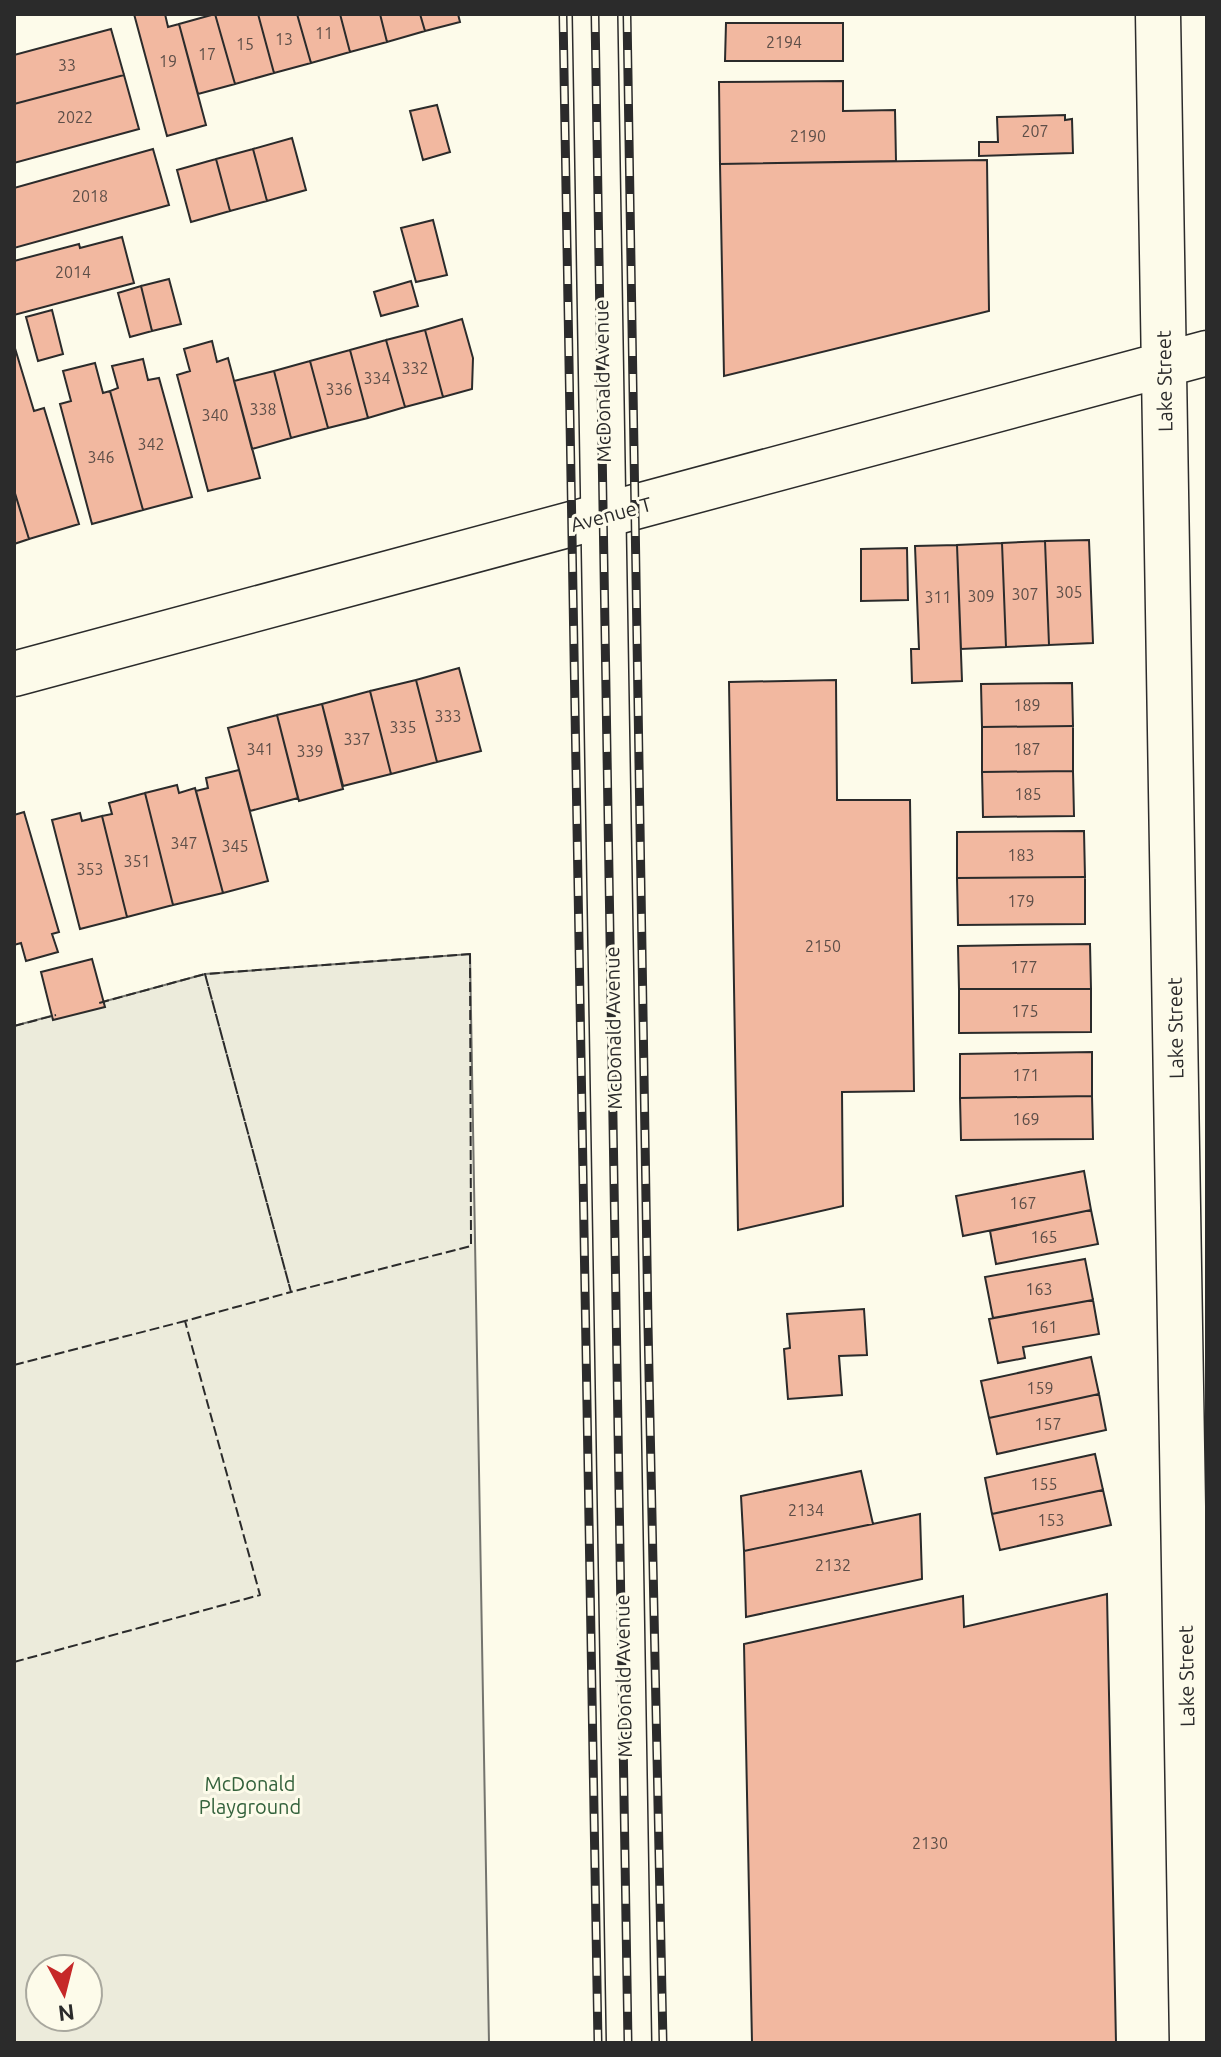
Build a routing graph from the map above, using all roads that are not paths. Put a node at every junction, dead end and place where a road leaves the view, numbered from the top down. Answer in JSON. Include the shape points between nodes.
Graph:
{"nodes":[{"id":1,"x":595,"y":14,"type":"edge"},
{"id":2,"x":1158,"y":14,"type":"edge"},
{"id":3,"x":1207,"y":353,"type":"edge"},
{"id":4,"x":1163,"y":365,"type":"junction"},
{"id":5,"x":604,"y":515,"type":"junction"},
{"id":6,"x":14,"y":674,"type":"edge"},
{"id":7,"x":629,"y":2043,"type":"edge"},
{"id":8,"x":1192,"y":2043,"type":"edge"}],
"edges":[{"from":1,"to":5,"type":"street","name":"McDonald Avenue"},
{"from":2,"to":4,"type":"street","name":"Lake Street"},
{"from":3,"to":4,"type":"street","name":"Avenue T"},
{"from":4,"to":5,"type":"street","name":"Avenue T"},
{"from":4,"to":8,"type":"street","name":"Lake Street"},
{"from":5,"to":6,"type":"street","name":"Avenue T"},
{"from":5,"to":7,"type":"street","name":"McDonald Avenue"}]}
